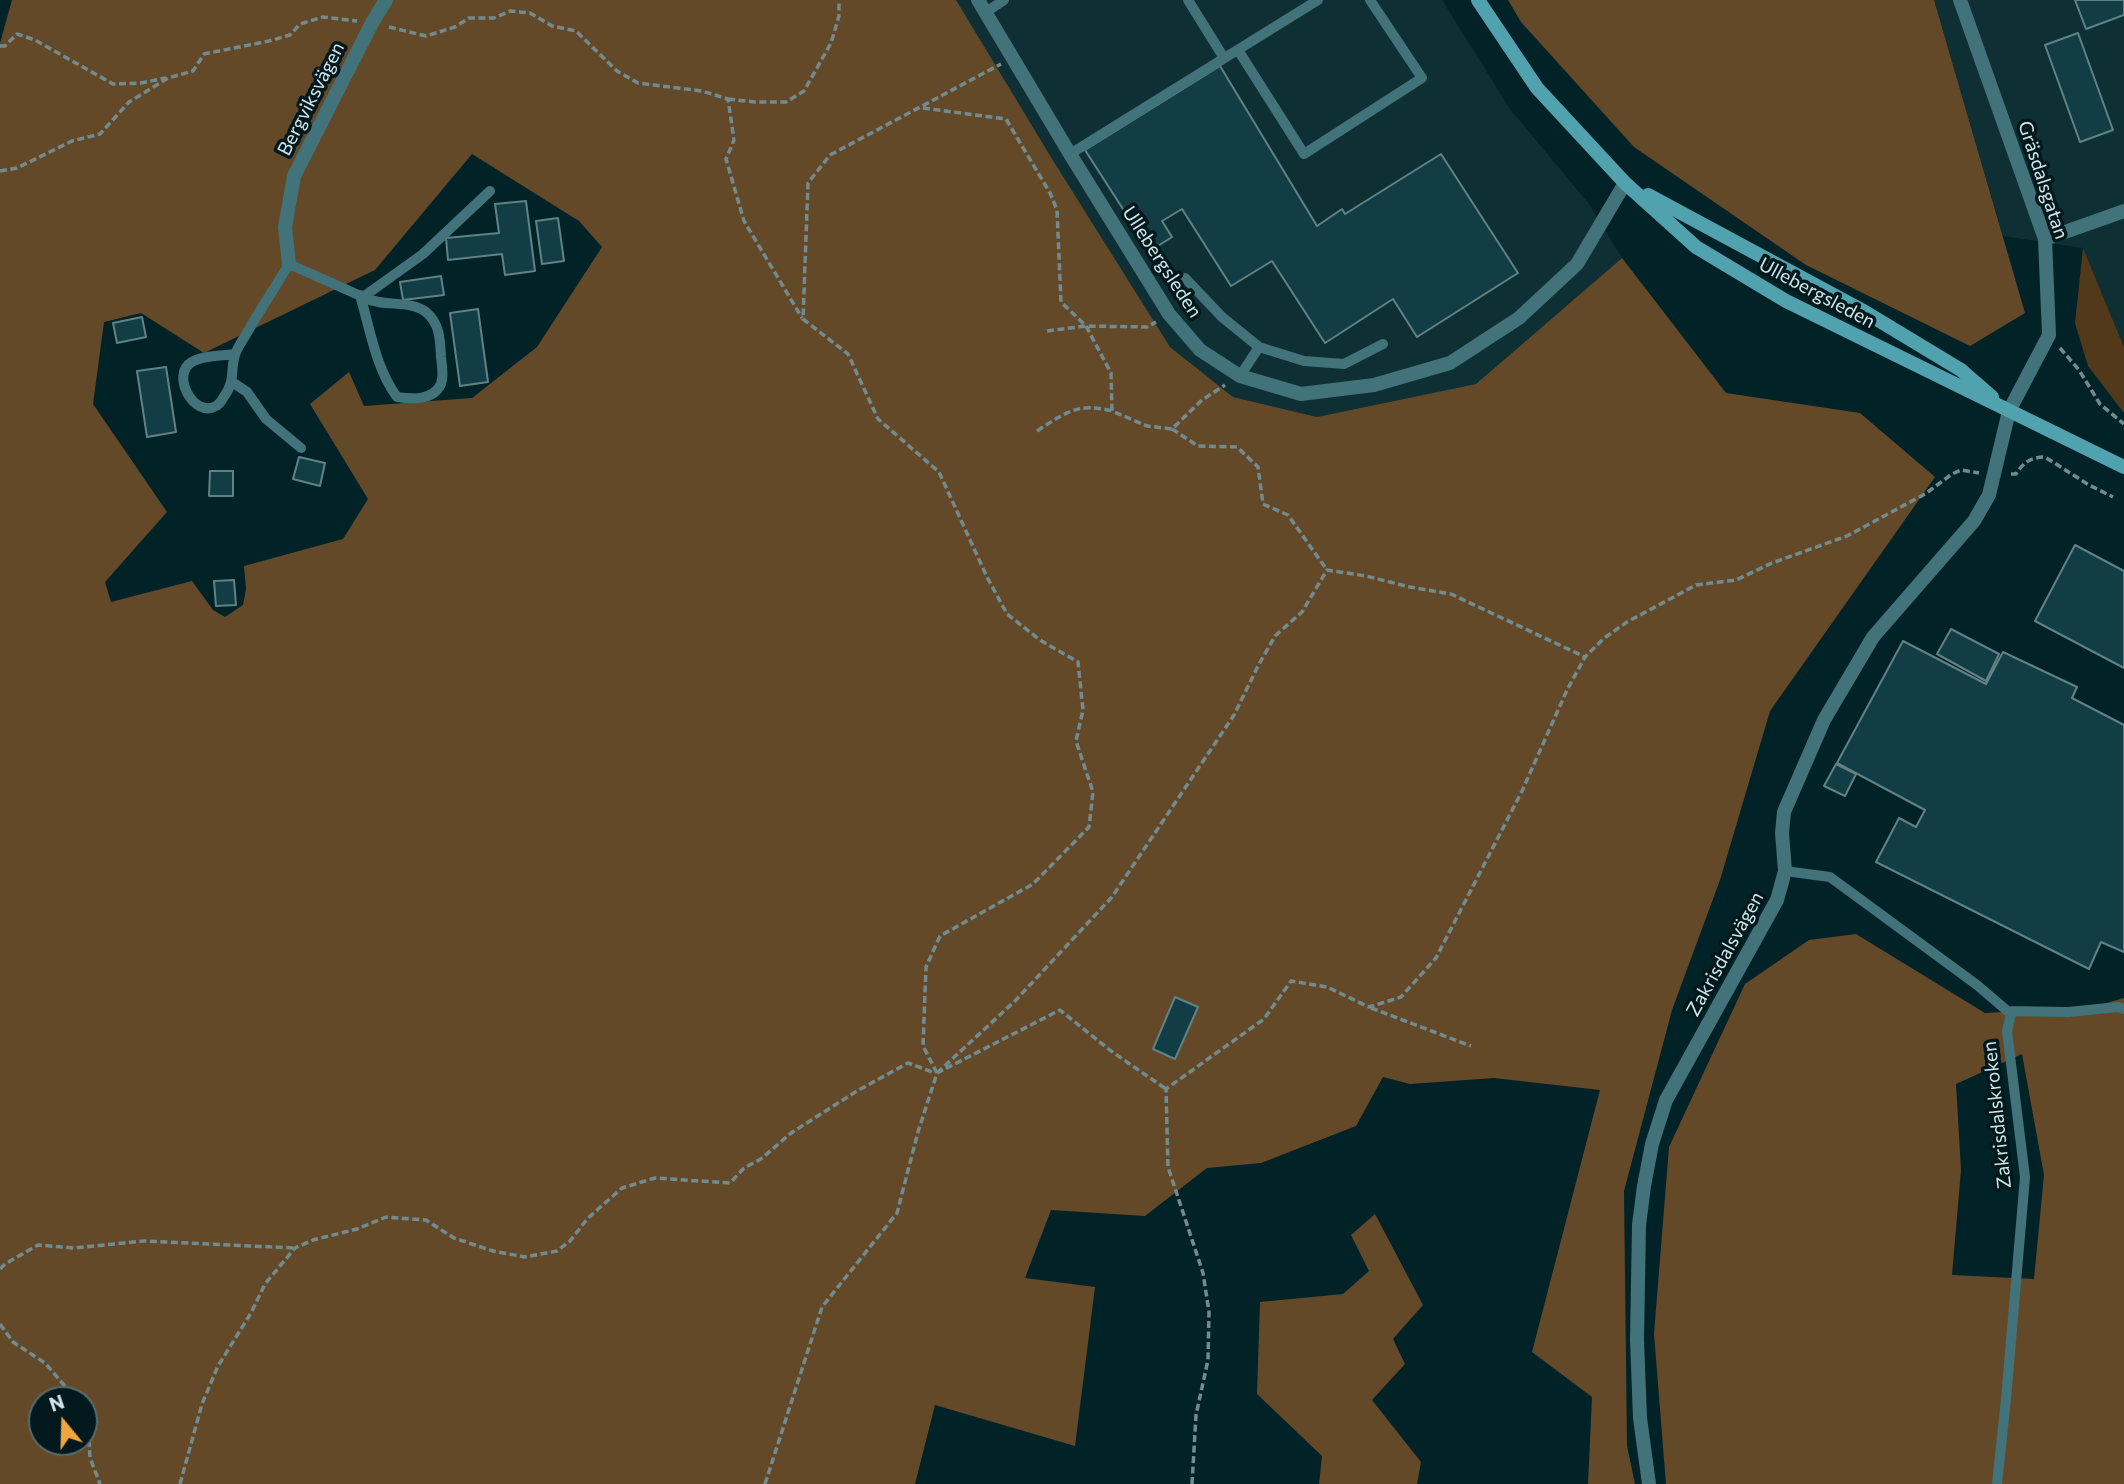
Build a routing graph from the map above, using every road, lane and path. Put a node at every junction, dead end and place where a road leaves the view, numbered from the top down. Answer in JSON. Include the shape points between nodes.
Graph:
{"nodes":[{"id":1,"x":386,"y":0,"type":"edge"},
{"id":2,"x":839,"y":0,"type":"edge"},
{"id":3,"x":1004,"y":0,"type":"edge"},
{"id":4,"x":1188,"y":0,"type":"edge"},
{"id":5,"x":1318,"y":0,"type":"edge"},
{"id":6,"x":1370,"y":0,"type":"edge"},
{"id":7,"x":1478,"y":0,"type":"edge"},
{"id":8,"x":1960,"y":0,"type":"edge"},
{"id":9,"x":982,"y":6,"type":"edge"},
{"id":10,"x":372,"y":23,"type":"junction"},
{"id":11,"x":0,"y":46,"type":"edge"},
{"id":12,"x":1238,"y":50,"type":"junction"},
{"id":13,"x":1013,"y":58,"type":"junction"},
{"id":14,"x":1224,"y":58,"type":"junction"},
{"id":15,"x":168,"y":78,"type":"junction"},
{"id":16,"x":728,"y":99,"type":"junction"},
{"id":17,"x":921,"y":107,"type":"junction"},
{"id":18,"x":1070,"y":154,"type":"junction"},
{"id":19,"x":0,"y":171,"type":"edge"},
{"id":20,"x":1625,"y":183,"type":"junction"},
{"id":21,"x":489,"y":191,"type":"dead end"},
{"id":22,"x":2124,"y":211,"type":"edge"},
{"id":23,"x":2045,"y":239,"type":"junction"},
{"id":24,"x":289,"y":264,"type":"junction"},
{"id":25,"x":1185,"y":278,"type":"dead end"},
{"id":26,"x":362,"y":296,"type":"junction"},
{"id":27,"x":1169,"y":314,"type":"junction"},
{"id":28,"x":803,"y":319,"type":"junction"},
{"id":29,"x":1086,"y":326,"type":"junction"},
{"id":30,"x":1047,"y":331,"type":"dead end"},
{"id":31,"x":2049,"y":335,"type":"junction"},
{"id":32,"x":1383,"y":344,"type":"dead end"},
{"id":33,"x":1259,"y":348,"type":"junction"},
{"id":34,"x":235,"y":354,"type":"junction"},
{"id":35,"x":1240,"y":376,"type":"junction"},
{"id":36,"x":232,"y":382,"type":"junction"},
{"id":37,"x":1112,"y":411,"type":"junction"},
{"id":38,"x":2009,"y":411,"type":"junction"},
{"id":39,"x":2124,"y":424,"type":"edge"},
{"id":40,"x":1172,"y":429,"type":"junction"},
{"id":41,"x":1037,"y":431,"type":"dead end"},
{"id":42,"x":302,"y":448,"type":"dead end"},
{"id":43,"x":2124,"y":467,"type":"edge"},
{"id":44,"x":1994,"y":475,"type":"junction"},
{"id":45,"x":2113,"y":497,"type":"dead end"},
{"id":46,"x":1327,"y":570,"type":"junction"},
{"id":47,"x":1586,"y":657,"type":"junction"},
{"id":48,"x":1786,"y":872,"type":"junction"},
{"id":49,"x":1369,"y":1007,"type":"junction"},
{"id":50,"x":2124,"y":1009,"type":"edge"},
{"id":51,"x":2007,"y":1011,"type":"junction"},
{"id":52,"x":1471,"y":1046,"type":"dead end"},
{"id":53,"x":937,"y":1073,"type":"junction"},
{"id":54,"x":1166,"y":1089,"type":"junction"},
{"id":55,"x":295,"y":1248,"type":"junction"},
{"id":56,"x":0,"y":1269,"type":"edge"},
{"id":57,"x":0,"y":1324,"type":"edge"},
{"id":58,"x":65,"y":1386,"type":"edge"},
{"id":59,"x":90,"y":1456,"type":"edge"},
{"id":60,"x":100,"y":1484,"type":"edge"},
{"id":61,"x":180,"y":1484,"type":"edge"},
{"id":62,"x":765,"y":1484,"type":"edge"},
{"id":63,"x":1192,"y":1484,"type":"edge"},
{"id":64,"x":1649,"y":1484,"type":"edge"},
{"id":65,"x":1997,"y":1484,"type":"edge"}],
"edges":[{"from":1,"to":10,"type":"street","name":"Bergviksvägen"},
{"from":2,"to":16,"type":"path","via":[[831,43],[804,91],[786,102]]},
{"from":3,"to":9,"type":"lane"},
{"from":4,"to":14,"type":"lane"},
{"from":5,"to":12,"type":"lane"},
{"from":6,"to":12,"type":"lane","via":[[1422,78],[1304,154]]},
{"from":7,"to":20,"type":"main road","name":"Ullebergsleden","via":[[1537,88]]},
{"from":8,"to":23,"type":"street","name":"Gräsdalsgatan"},
{"from":9,"to":13,"type":"street","name":"Ullebergsleden"},
{"from":10,"to":15,"type":"path","via":[[323,17],[300,24],[290,35],[204,54],[193,71]]},
{"from":10,"to":16,"type":"path","via":[[426,37],[469,18],[494,18],[510,11],[530,13],[552,26],[576,31],[617,71],[638,83]]},
{"from":10,"to":24,"type":"street","name":"Bergviksvägen","via":[[294,176],[285,227]]},
{"from":11,"to":15,"type":"path","via":[[17,34],[35,40],[113,84]]},
{"from":12,"to":14,"type":"lane"},
{"from":13,"to":17,"type":"path"},
{"from":13,"to":18,"type":"street","name":"Ullebergsleden"},
{"from":14,"to":18,"type":"lane"},
{"from":15,"to":19,"type":"path","via":[[129,102],[100,134]]},
{"from":16,"to":28,"type":"path","via":[[734,140],[726,159],[744,221]]},
{"from":17,"to":28,"type":"path","via":[[830,155],[808,183]]},
{"from":17,"to":29,"type":"path","via":[[1006,119],[1057,209],[1061,302]]},
{"from":18,"to":27,"type":"street","name":"Ullebergsleden"},
{"from":20,"to":35,"type":"street","name":"Ullebergsleden","via":[[1577,264],[1519,318],[1451,363],[1374,385],[1301,394]]},
{"from":20,"to":38,"type":"main road","name":"Ullebergsleden","via":[[1865,312],[1961,370]]},
{"from":20,"to":38,"type":"main road","name":"Ullebergsleden","via":[[1696,247],[1727,267]]},
{"from":21,"to":26,"type":"lane","via":[[423,254]]},
{"from":22,"to":23,"type":"street"},
{"from":23,"to":31,"type":"street","name":"Gräsdalsgatan"},
{"from":24,"to":26,"type":"lane"},
{"from":24,"to":34,"type":"lane"},
{"from":25,"to":33,"type":"lane"},
{"from":26,"to":26,"type":"lane","via":[[382,304],[414,305],[433,319],[440,332],[442,377],[441,385],[427,397],[397,397],[392,390]]},
{"from":27,"to":29,"type":"path","via":[[1147,327]]},
{"from":27,"to":35,"type":"street","name":"Ullebergsleden","via":[[1200,350]]},
{"from":28,"to":53,"type":"path","via":[[848,354],[878,419],[939,472],[1007,614],[1078,662],[1083,710],[1076,741],[1093,792],[1089,827],[1033,884],[940,936],[926,967],[923,1046]]},
{"from":29,"to":30,"type":"path"},
{"from":29,"to":37,"type":"path","via":[[1111,373]]},
{"from":31,"to":38,"type":"street"},
{"from":31,"to":39,"type":"path","via":[[2100,404]]},
{"from":32,"to":33,"type":"lane","via":[[1343,364],[1304,361]]},
{"from":33,"to":35,"type":"lane"},
{"from":34,"to":36,"type":"lane"},
{"from":34,"to":36,"type":"lane","via":[[194,360],[184,375],[193,402],[208,409],[217,406]]},
{"from":35,"to":40,"type":"path","via":[[1202,400]]},
{"from":36,"to":42,"type":"lane","via":[[247,392],[266,419]]},
{"from":37,"to":40,"type":"path","via":[[1147,426]]},
{"from":37,"to":41,"type":"path","via":[[1094,406],[1071,410]]},
{"from":38,"to":43,"type":"main road","name":"Ullebergsleden"},
{"from":38,"to":44,"type":"street","name":"Zakrisdalsvägen"},
{"from":40,"to":46,"type":"path","via":[[1198,446],[1237,447],[1258,467],[1263,504],[1288,515]]},
{"from":44,"to":45,"type":"path","via":[[2016,474],[2029,460],[2045,457]]},
{"from":44,"to":47,"type":"path","via":[[1961,470],[1847,536],[1736,580],[1696,585],[1627,622]]},
{"from":44,"to":48,"type":"street","name":"Zakrisdalsvägen","via":[[1974,521],[1873,637],[1824,720],[1784,812]]},
{"from":46,"to":47,"type":"path","via":[[1451,594]]},
{"from":46,"to":53,"type":"path","via":[[1302,612],[1275,636],[1234,715],[1111,897],[1015,1001]]},
{"from":47,"to":49,"type":"path","via":[[1436,958],[1401,998]]},
{"from":48,"to":51,"type":"lane","via":[[1830,877]]},
{"from":48,"to":64,"type":"street","name":"Zakrisdalsvägen","via":[[1777,901],[1666,1100],[1652,1144],[1639,1225],[1637,1340]]},
{"from":49,"to":52,"type":"path"},
{"from":49,"to":54,"type":"path","via":[[1327,987],[1292,981],[1264,1019]]},
{"from":50,"to":51,"type":"lane"},
{"from":51,"to":65,"type":"lane","name":"Zakrisdalskroken","via":[[2011,1014],[2007,1031],[2025,1177]]},
{"from":53,"to":54,"type":"path","via":[[1059,1010]]},
{"from":53,"to":55,"type":"path","via":[[908,1063],[792,1133],[730,1183],[655,1178],[622,1188],[557,1251],[525,1257],[493,1251],[454,1238],[426,1220],[386,1217]]},
{"from":53,"to":62,"type":"path","via":[[897,1213],[822,1307]]},
{"from":54,"to":63,"type":"path","via":[[1168,1167],[1203,1273],[1209,1312],[1208,1360],[1196,1415]]},
{"from":55,"to":56,"type":"path","via":[[144,1241],[74,1248],[38,1245]]},
{"from":55,"to":61,"type":"path","via":[[265,1284],[218,1366],[202,1404]]},
{"from":57,"to":58,"type":"path","via":[[13,1342],[45,1363]]},
{"from":59,"to":60,"type":"path"}]}
